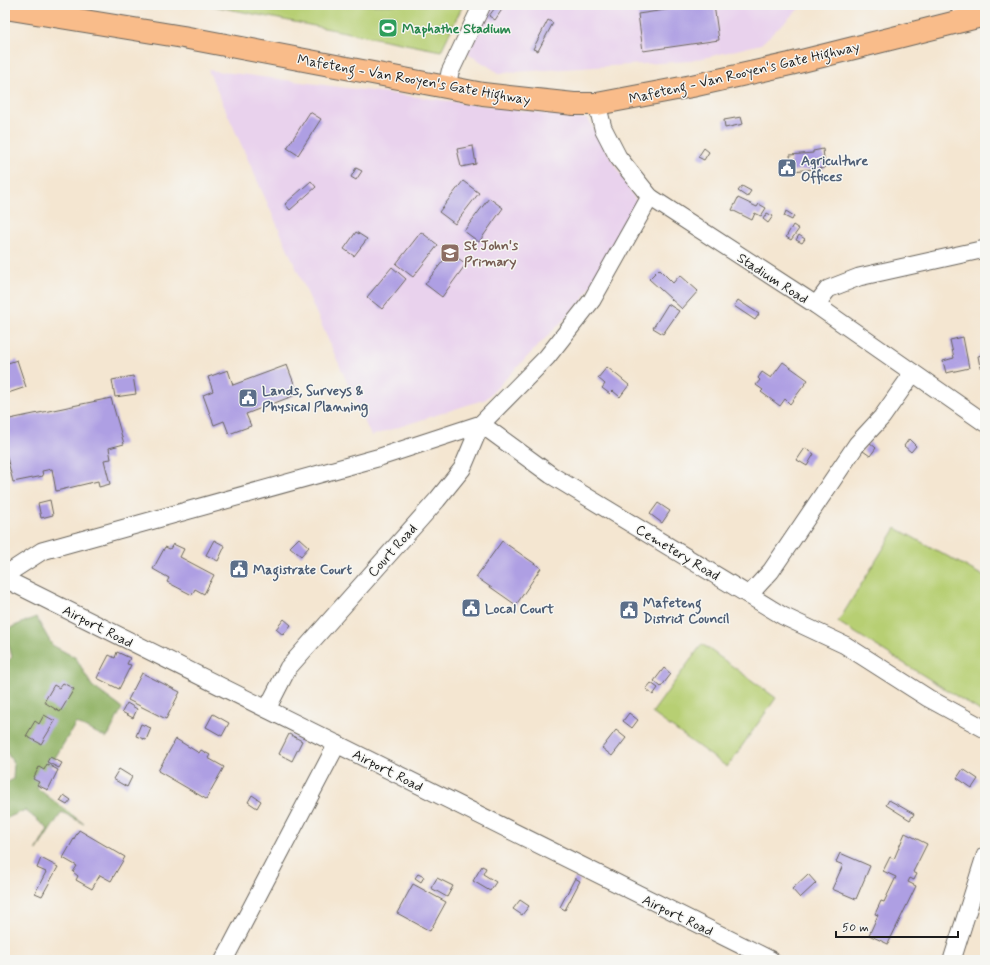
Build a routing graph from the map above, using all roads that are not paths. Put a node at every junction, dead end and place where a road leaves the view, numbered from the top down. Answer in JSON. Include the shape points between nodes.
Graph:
{"nodes":[{"id":1,"x":482,"y":5,"type":"edge"},
{"id":2,"x":5,"y":8,"type":"edge"},
{"id":3,"x":961,"y":13,"type":"edge"},
{"id":4,"x":985,"y":15,"type":"edge"},
{"id":5,"x":447,"y":87,"type":"junction"},
{"id":6,"x":597,"y":104,"type":"junction"},
{"id":7,"x":650,"y":197,"type":"junction"},
{"id":8,"x":985,"y":249,"type":"edge"},
{"id":9,"x":816,"y":305,"type":"junction"},
{"id":10,"x":913,"y":373,"type":"junction"},
{"id":11,"x":985,"y":423,"type":"edge"},
{"id":12,"x":481,"y":424,"type":"junction"},
{"id":13,"x":5,"y":574,"type":"edge"},
{"id":14,"x":5,"y":579,"type":"edge"},
{"id":15,"x":749,"y":595,"type":"junction"},
{"id":16,"x":267,"y":709,"type":"junction"},
{"id":17,"x":985,"y":728,"type":"edge"},
{"id":18,"x":337,"y":744,"type":"junction"},
{"id":19,"x":985,"y":856,"type":"edge"},
{"id":20,"x":224,"y":960,"type":"edge"},
{"id":21,"x":771,"y":960,"type":"edge"},
{"id":22,"x":952,"y":960,"type":"edge"}],
"edges":[{"from":1,"to":5,"type":"street","via":[[450,72]]},
{"from":2,"to":5,"type":"main road","name":"Mafeteng - Van Rooyen's Gate Highway","via":[[183,37]]},
{"from":3,"to":4,"type":"main road","name":"Mafeteng - Van Rooyen's Gate Highway"},
{"from":3,"to":6,"type":"main road","name":"Mafeteng - Van Rooyen's Gate Highway","via":[[790,64]]},
{"from":5,"to":6,"type":"main road","name":"Mafeteng - Van Rooyen's Gate Highway","via":[[528,100]]},
{"from":6,"to":7,"type":"street","name":"Stadium Road","via":[[603,128],[618,157]]},
{"from":7,"to":9,"type":"street","name":"Stadium Road"},
{"from":7,"to":12,"type":"street","via":[[592,300],[547,357]]},
{"from":8,"to":9,"type":"street","via":[[859,277],[828,289]]},
{"from":9,"to":10,"type":"street","name":"Stadium Road"},
{"from":10,"to":11,"type":"street","name":"Stadium Road"},
{"from":10,"to":15,"type":"street","via":[[882,417],[857,444],[771,571]]},
{"from":12,"to":13,"type":"street","via":[[378,458],[42,551]]},
{"from":12,"to":15,"type":"street","name":"Cemetery Road","via":[[551,475]]},
{"from":12,"to":16,"type":"street","name":"Court Road","via":[[462,469],[288,668]]},
{"from":14,"to":16,"type":"street","name":"Airport Road"},
{"from":15,"to":17,"type":"street","name":"Cemetery Road","via":[[783,616],[845,645],[928,698]]},
{"from":16,"to":18,"type":"street","name":"Airport Road"},
{"from":18,"to":20,"type":"street"},
{"from":18,"to":21,"type":"street","name":"Airport Road"},
{"from":19,"to":22,"type":"street"}]}
